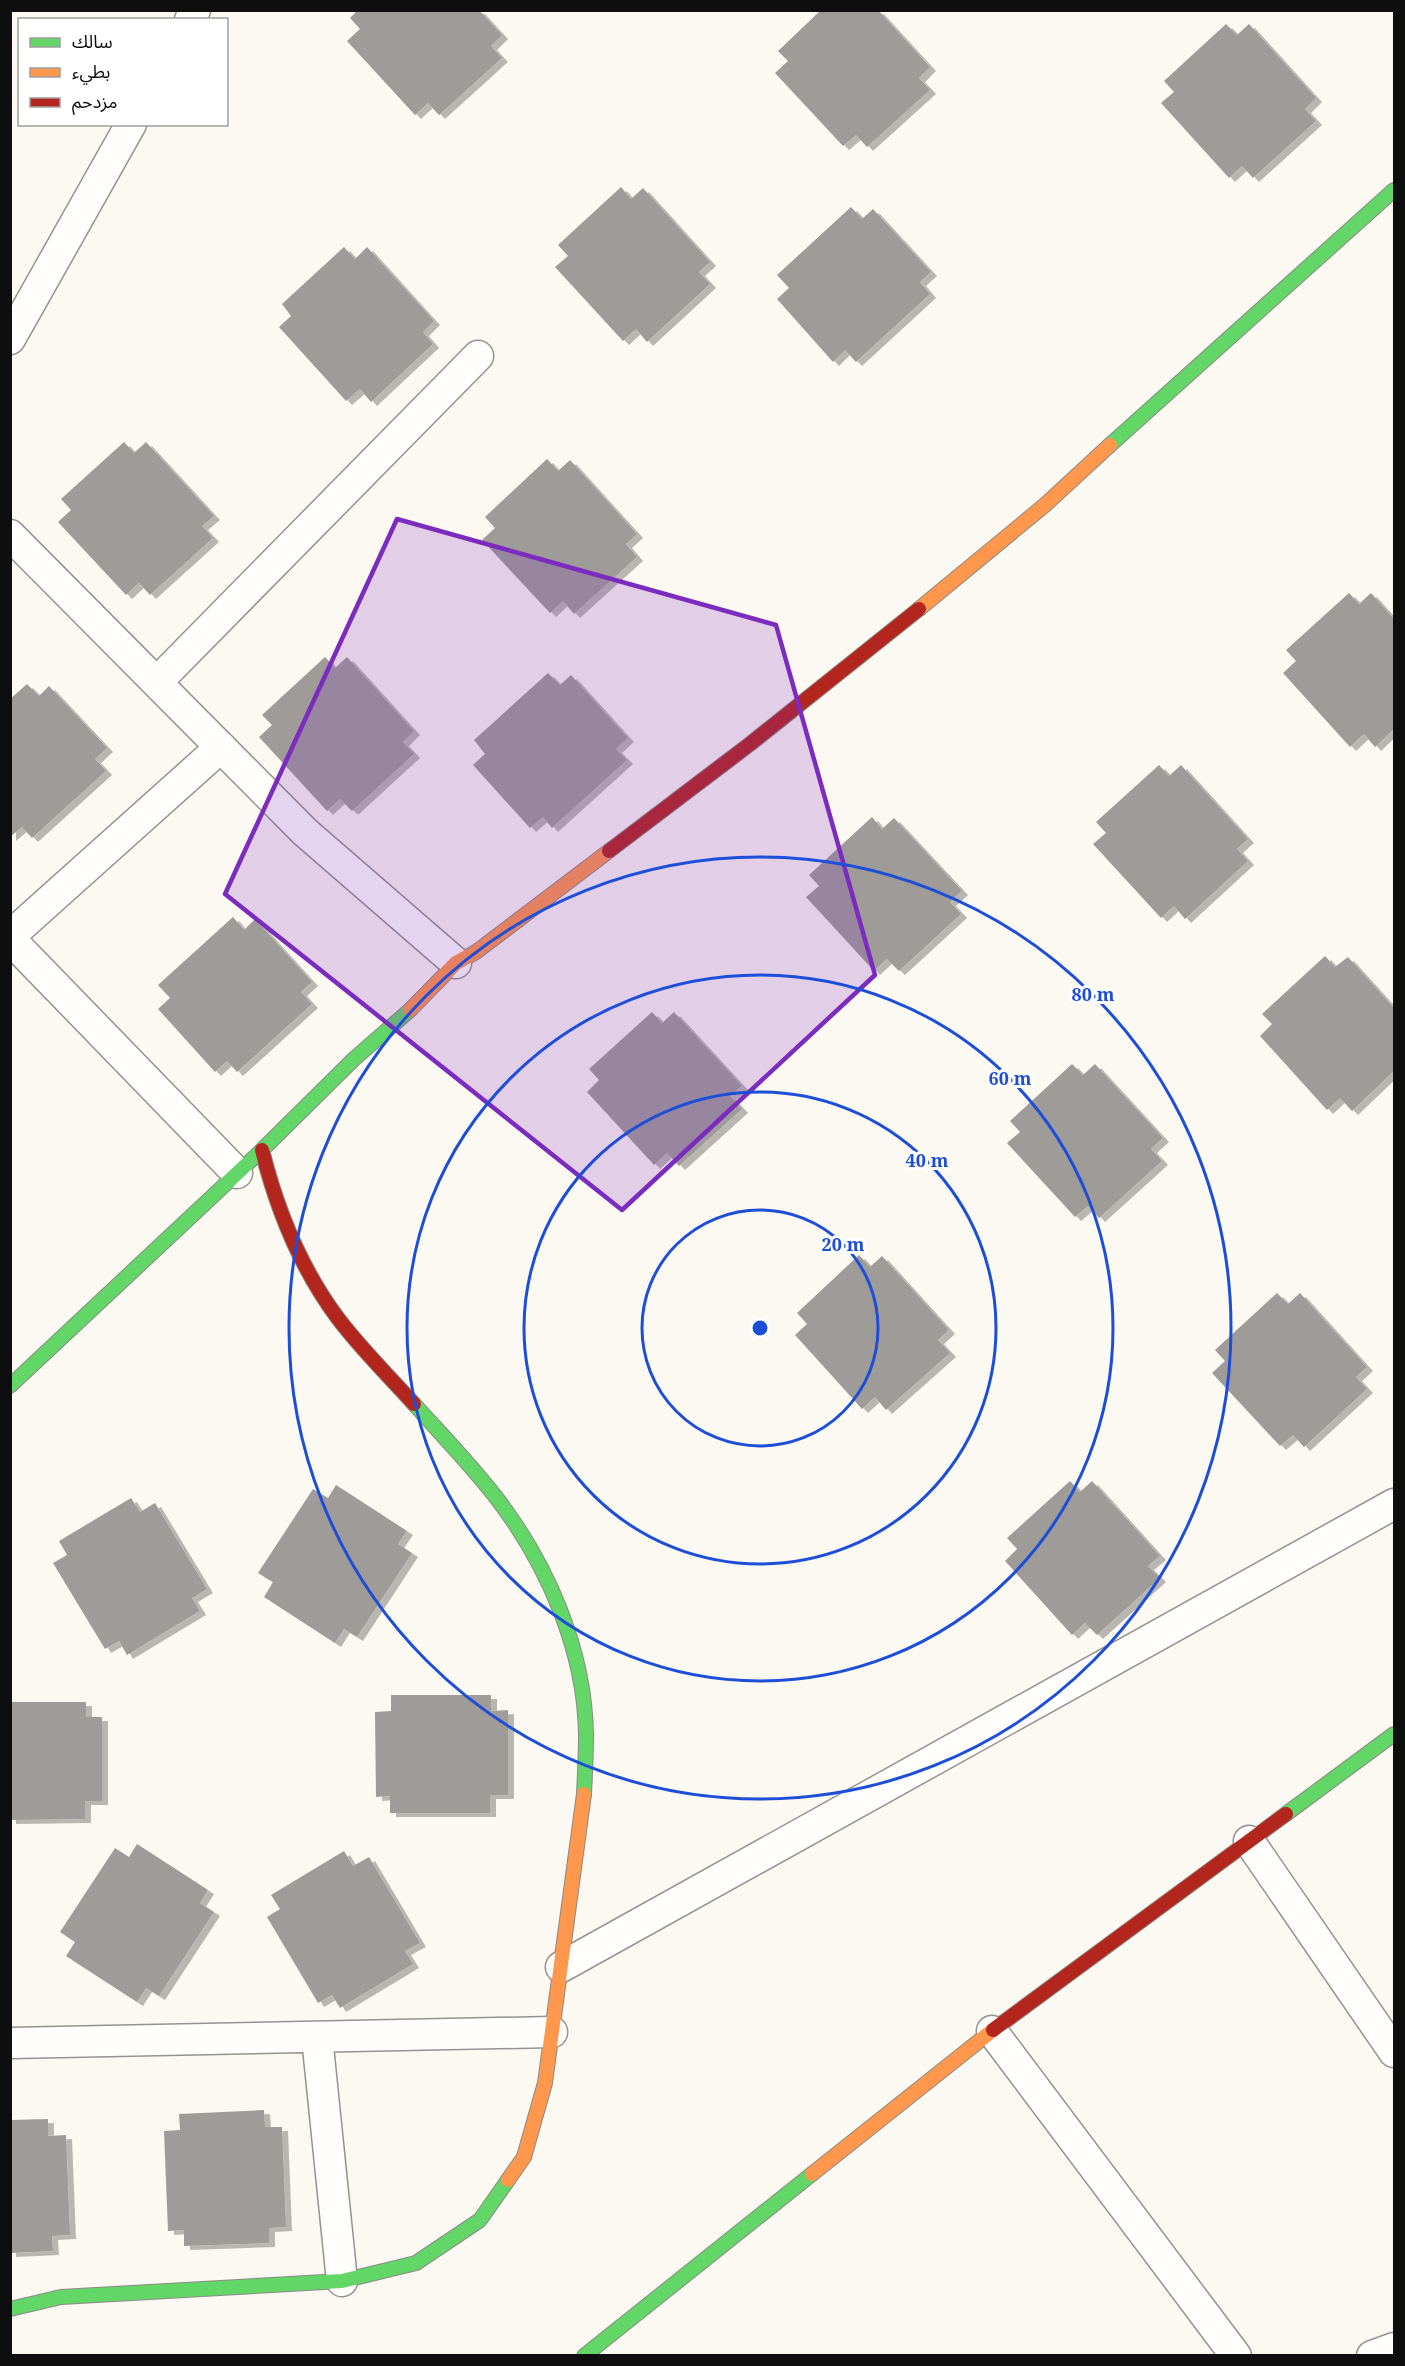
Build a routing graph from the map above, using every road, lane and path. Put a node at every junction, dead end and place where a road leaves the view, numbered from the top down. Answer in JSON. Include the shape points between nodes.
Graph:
{"nodes":[{"id":1,"x":130,"y":126,"type":"edge"},
{"id":2,"x":1395,"y":190,"type":"edge"},
{"id":3,"x":10,"y":339,"type":"edge"},
{"id":4,"x":478,"y":356,"type":"dead end"},
{"id":5,"x":10,"y":536,"type":"edge"},
{"id":6,"x":157,"y":682,"type":"junction"},
{"id":7,"x":221,"y":747,"type":"junction"},
{"id":8,"x":10,"y":938,"type":"edge"},
{"id":9,"x":456,"y":963,"type":"junction"},
{"id":10,"x":262,"y":1150,"type":"junction"},
{"id":11,"x":237,"y":1173,"type":"junction"},
{"id":12,"x":10,"y":1386,"type":"edge"},
{"id":13,"x":1395,"y":1504,"type":"edge"},
{"id":14,"x":1395,"y":1734,"type":"edge"},
{"id":15,"x":1249,"y":1841,"type":"junction"},
{"id":16,"x":561,"y":1967,"type":"junction"},
{"id":17,"x":992,"y":2031,"type":"junction"},
{"id":18,"x":552,"y":2032,"type":"junction"},
{"id":19,"x":317,"y":2037,"type":"junction"},
{"id":20,"x":10,"y":2043,"type":"edge"},
{"id":21,"x":1395,"y":2052,"type":"edge"},
{"id":22,"x":342,"y":2282,"type":"junction"},
{"id":23,"x":10,"y":2309,"type":"edge"},
{"id":24,"x":1395,"y":2348,"type":"edge"},
{"id":25,"x":584,"y":2355,"type":"edge"},
{"id":26,"x":1236,"y":2355,"type":"edge"},
{"id":27,"x":1372,"y":2355,"type":"edge"}],
"edges":[{"from":1,"to":3,"type":"street"},
{"from":2,"to":9,"type":"street","via":[[1045,505],[922,607],[750,744],[476,952]]},
{"from":4,"to":6,"type":"street"},
{"from":5,"to":6,"type":"street"},
{"from":6,"to":7,"type":"street"},
{"from":7,"to":8,"type":"street"},
{"from":7,"to":9,"type":"street","via":[[305,832]]},
{"from":8,"to":11,"type":"street"},
{"from":9,"to":10,"type":"street"},
{"from":10,"to":11,"type":"street"},
{"from":10,"to":16,"type":"street","via":[[273,1194],[311,1278],[338,1318],[495,1496],[531,1549],[559,1607],[578,1669],[586,1733],[584,1797]]},
{"from":11,"to":12,"type":"street"},
{"from":13,"to":16,"type":"street"},
{"from":14,"to":15,"type":"street"},
{"from":15,"to":17,"type":"street"},
{"from":15,"to":21,"type":"street"},
{"from":16,"to":18,"type":"street"},
{"from":17,"to":25,"type":"street"},
{"from":17,"to":26,"type":"street"},
{"from":18,"to":19,"type":"street"},
{"from":18,"to":22,"type":"street","via":[[544,2083],[524,2157],[480,2220],[416,2263]]},
{"from":19,"to":20,"type":"street"},
{"from":19,"to":22,"type":"street"},
{"from":22,"to":23,"type":"street","via":[[61,2297]]},
{"from":24,"to":27,"type":"street"}]}
